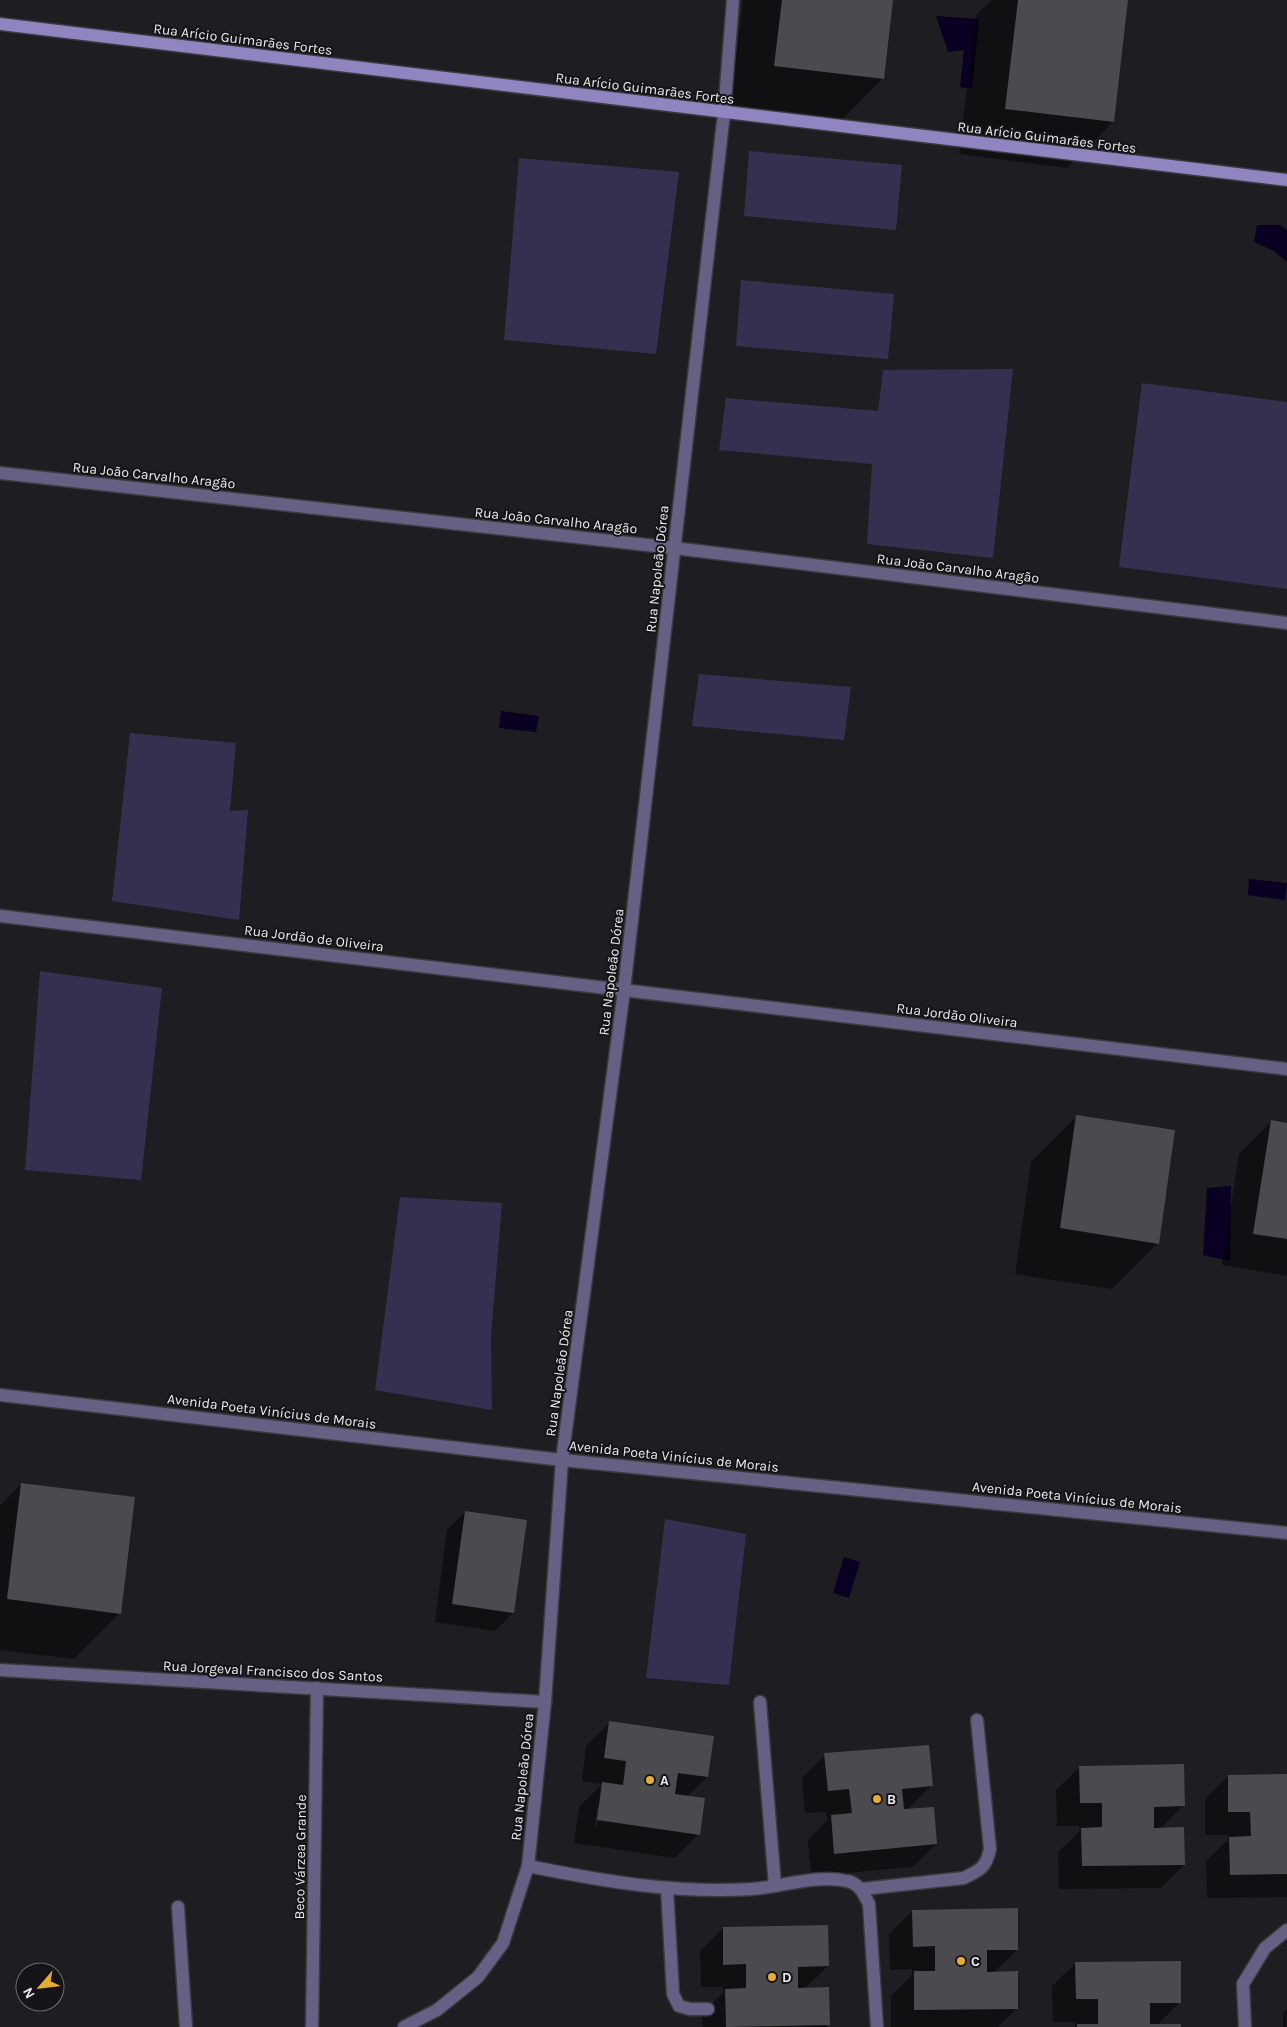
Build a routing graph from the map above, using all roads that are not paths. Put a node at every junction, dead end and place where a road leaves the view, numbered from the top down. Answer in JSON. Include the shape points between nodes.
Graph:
{"nodes":[{"id":1,"x":733,"y":0,"type":"edge"},
{"id":2,"x":0,"y":24,"type":"edge"},
{"id":3,"x":724,"y":113,"type":"junction"},
{"id":4,"x":1287,"y":180,"type":"edge"},
{"id":5,"x":0,"y":474,"type":"edge"},
{"id":6,"x":674,"y":548,"type":"junction"},
{"id":7,"x":1287,"y":623,"type":"edge"},
{"id":8,"x":0,"y":916,"type":"edge"},
{"id":9,"x":624,"y":990,"type":"junction"},
{"id":10,"x":1287,"y":1069,"type":"edge"},
{"id":11,"x":0,"y":1395,"type":"edge"},
{"id":12,"x":562,"y":1460,"type":"junction"},
{"id":13,"x":1287,"y":1533,"type":"edge"},
{"id":14,"x":0,"y":1670,"type":"edge"},
{"id":15,"x":317,"y":1688,"type":"junction"},
{"id":16,"x":544,"y":1702,"type":"junction"},
{"id":17,"x":760,"y":1702,"type":"dead end"},
{"id":18,"x":977,"y":1720,"type":"dead end"},
{"id":19,"x":528,"y":1866,"type":"junction"},
{"id":20,"x":775,"y":1886,"type":"junction"},
{"id":21,"x":667,"y":1888,"type":"junction"},
{"id":22,"x":862,"y":1889,"type":"junction"},
{"id":23,"x":178,"y":1907,"type":"dead end"},
{"id":24,"x":1287,"y":1930,"type":"edge"},
{"id":25,"x":708,"y":2009,"type":"dead end"},
{"id":26,"x":186,"y":2027,"type":"edge"},
{"id":27,"x":312,"y":2027,"type":"edge"},
{"id":28,"x":404,"y":2027,"type":"edge"},
{"id":29,"x":877,"y":2027,"type":"edge"},
{"id":30,"x":1245,"y":2027,"type":"edge"}],
"edges":[{"from":1,"to":3,"type":"street","name":"Rua Napoleão Dórea"},
{"from":2,"to":3,"type":"street","name":"Rua Arício Guimarães Fortes"},
{"from":3,"to":4,"type":"street","name":"Rua Arício Guimarães Fortes"},
{"from":3,"to":6,"type":"street","name":"Rua Napoleão Dórea"},
{"from":5,"to":6,"type":"street","name":"Rua João Carvalho Aragão"},
{"from":6,"to":7,"type":"street","name":"Rua João Carvalho Aragão"},
{"from":6,"to":9,"type":"street","name":"Rua Napoleão Dórea"},
{"from":8,"to":9,"type":"street","name":"Rua Jordão de Oliveira"},
{"from":9,"to":10,"type":"street","name":"Rua Jordão Oliveira"},
{"from":9,"to":12,"type":"street","name":"Rua Napoleão Dórea"},
{"from":11,"to":12,"type":"street","name":"Avenida Poeta Vinícius de Morais"},
{"from":12,"to":13,"type":"street","name":"Avenida Poeta Vinícius de Morais"},
{"from":12,"to":16,"type":"street","name":"Rua Napoleão Dórea"},
{"from":14,"to":15,"type":"street","name":"Rua Jorgeval Francisco dos Santos"},
{"from":15,"to":16,"type":"street","name":"Rua Jorgeval Francisco dos Santos"},
{"from":15,"to":27,"type":"street","name":"Beco Várzea Grande"},
{"from":16,"to":19,"type":"street","name":"Rua Napoleão Dórea"},
{"from":17,"to":20,"type":"street"},
{"from":18,"to":22,"type":"street","via":[[990,1849],[987,1862],[964,1878]]},
{"from":19,"to":21,"type":"street","via":[[635,1886]]},
{"from":19,"to":28,"type":"street","name":"Rua Napoleão Dórea","via":[[504,1943],[478,1976],[436,2010]]},
{"from":20,"to":21,"type":"street","via":[[752,1889]]},
{"from":20,"to":22,"type":"street","via":[[814,1879],[848,1881]]},
{"from":21,"to":25,"type":"street","via":[[673,1994],[679,2006]]},
{"from":22,"to":29,"type":"street","via":[[869,1904]]},
{"from":23,"to":26,"type":"street"},
{"from":24,"to":30,"type":"street","via":[[1266,1948],[1243,1984]]}]}
